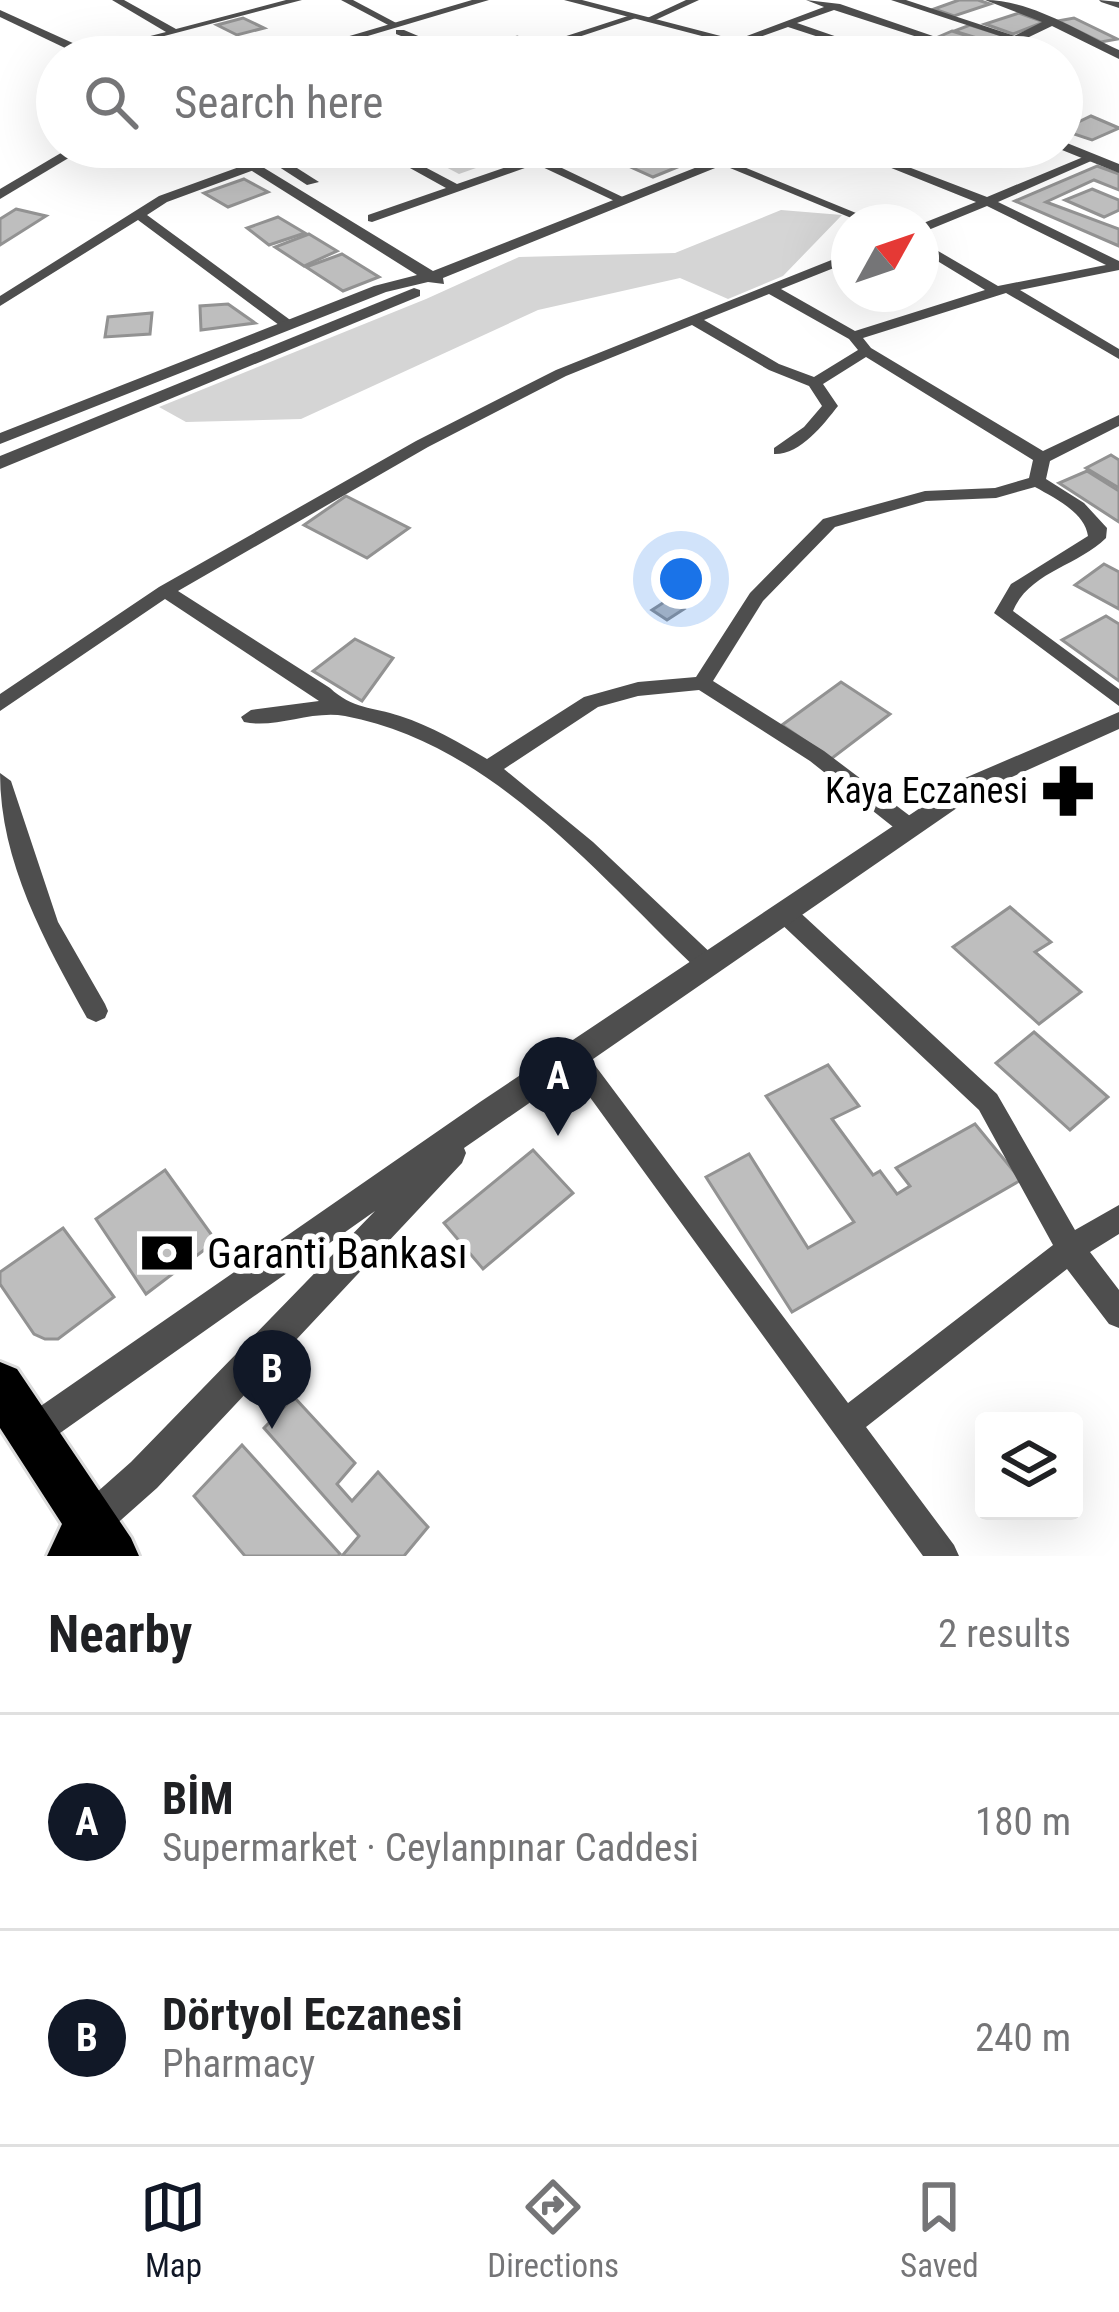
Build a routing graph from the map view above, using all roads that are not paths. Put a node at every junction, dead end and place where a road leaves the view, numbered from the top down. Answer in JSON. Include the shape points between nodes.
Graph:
{"nodes":[{"id":1,"x":116,"y":0,"type":"edge"},
{"id":2,"x":297,"y":0,"type":"edge"},
{"id":3,"x":346,"y":0,"type":"edge"},
{"id":4,"x":484,"y":0,"type":"edge"},
{"id":5,"x":506,"y":0,"type":"edge"},
{"id":6,"x":569,"y":0,"type":"edge"},
{"id":7,"x":694,"y":0,"type":"edge"},
{"id":8,"x":811,"y":0,"type":"edge"},
{"id":9,"x":853,"y":0,"type":"edge"},
{"id":10,"x":896,"y":0,"type":"edge"},
{"id":11,"x":990,"y":0,"type":"edge"},
{"id":12,"x":1104,"y":0,"type":"edge"},
{"id":13,"x":273,"y":2,"type":"edge"},
{"id":14,"x":1119,"y":5,"type":"edge"},
{"id":15,"x":834,"y":7,"type":"junction"},
{"id":16,"x":0,"y":13,"type":"edge"},
{"id":17,"x":634,"y":17,"type":"junction"},
{"id":18,"x":648,"y":20,"type":"junction"},
{"id":19,"x":1052,"y":22,"type":"junction"},
{"id":20,"x":787,"y":23,"type":"junction"},
{"id":21,"x":0,"y":28,"type":"edge"},
{"id":22,"x":398,"y":28,"type":"junction"},
{"id":23,"x":172,"y":32,"type":"junction"},
{"id":24,"x":49,"y":36,"type":"edge"},
{"id":25,"x":158,"y":36,"type":"edge"},
{"id":26,"x":367,"y":36,"type":"edge"},
{"id":27,"x":375,"y":36,"type":"edge"},
{"id":28,"x":415,"y":36,"type":"edge"},
{"id":29,"x":574,"y":36,"type":"edge"},
{"id":30,"x":712,"y":36,"type":"edge"},
{"id":31,"x":752,"y":36,"type":"edge"},
{"id":32,"x":826,"y":36,"type":"edge"},
{"id":33,"x":920,"y":36,"type":"edge"},
{"id":34,"x":1010,"y":36,"type":"edge"},
{"id":35,"x":1020,"y":36,"type":"edge"},
{"id":36,"x":1080,"y":36,"type":"edge"},
{"id":37,"x":1083,"y":37,"type":"edge"},
{"id":38,"x":36,"y":45,"type":"edge"},
{"id":39,"x":1119,"y":55,"type":"edge"},
{"id":40,"x":1083,"y":154,"type":"edge"},
{"id":41,"x":1092,"y":158,"type":"junction"},
{"id":42,"x":36,"y":159,"type":"edge"},
{"id":43,"x":1083,"y":162,"type":"edge"},
{"id":44,"x":45,"y":168,"type":"edge"},
{"id":45,"x":248,"y":168,"type":"edge"},
{"id":46,"x":256,"y":168,"type":"edge"},
{"id":47,"x":289,"y":168,"type":"edge"},
{"id":48,"x":417,"y":168,"type":"edge"},
{"id":49,"x":513,"y":168,"type":"edge"},
{"id":50,"x":553,"y":168,"type":"edge"},
{"id":51,"x":704,"y":168,"type":"edge"},
{"id":52,"x":738,"y":168,"type":"edge"},
{"id":53,"x":900,"y":168,"type":"edge"},
{"id":54,"x":1069,"y":168,"type":"edge"},
{"id":55,"x":1119,"y":169,"type":"edge"},
{"id":56,"x":0,"y":180,"type":"edge"},
{"id":57,"x":455,"y":188,"type":"junction"},
{"id":58,"x":0,"y":195,"type":"edge"},
{"id":59,"x":333,"y":195,"type":"dead end"},
{"id":60,"x":625,"y":201,"type":"junction"},
{"id":61,"x":989,"y":202,"type":"junction"},
{"id":62,"x":831,"y":205,"type":"edge"},
{"id":63,"x":352,"y":207,"type":"dead end"},
{"id":64,"x":138,"y":214,"type":"junction"},
{"id":65,"x":372,"y":218,"type":"junction"},
{"id":66,"x":939,"y":222,"type":"edge"},
{"id":67,"x":389,"y":229,"type":"dead end"},
{"id":68,"x":939,"y":255,"type":"edge"},
{"id":69,"x":831,"y":265,"type":"edge"},
{"id":70,"x":1119,"y":266,"type":"edge"},
{"id":71,"x":438,"y":272,"type":"junction"},
{"id":72,"x":772,"y":290,"type":"junction"},
{"id":73,"x":1003,"y":291,"type":"junction"},
{"id":74,"x":0,"y":302,"type":"edge"},
{"id":75,"x":697,"y":322,"type":"junction"},
{"id":76,"x":288,"y":325,"type":"junction"},
{"id":77,"x":854,"y":336,"type":"junction"},
{"id":78,"x":866,"y":351,"type":"junction"},
{"id":79,"x":1119,"y":355,"type":"edge"},
{"id":80,"x":815,"y":383,"type":"junction"},
{"id":81,"x":1119,"y":420,"type":"edge"},
{"id":82,"x":0,"y":439,"type":"edge"},
{"id":83,"x":780,"y":451,"type":"dead end"},
{"id":84,"x":1042,"y":458,"type":"junction"},
{"id":85,"x":0,"y":463,"type":"edge"},
{"id":86,"x":1037,"y":481,"type":"junction"},
{"id":87,"x":165,"y":591,"type":"junction"},
{"id":88,"x":702,"y":683,"type":"junction"},
{"id":89,"x":1119,"y":699,"type":"edge"},
{"id":90,"x":0,"y":704,"type":"edge"},
{"id":91,"x":339,"y":709,"type":"junction"},
{"id":92,"x":251,"y":717,"type":"dead end"},
{"id":93,"x":1119,"y":721,"type":"edge"},
{"id":94,"x":490,"y":767,"type":"junction"},
{"id":95,"x":0,"y":781,"type":"edge"},
{"id":96,"x":910,"y":828,"type":"junction"},
{"id":97,"x":784,"y":913,"type":"junction"},
{"id":98,"x":708,"y":965,"type":"junction"},
{"id":99,"x":96,"y":1011,"type":"dead end"},
{"id":100,"x":573,"y":1056,"type":"junction"},
{"id":101,"x":490,"y":1112,"type":"junction"},
{"id":102,"x":1119,"y":1218,"type":"edge"},
{"id":103,"x":1070,"y":1249,"type":"junction"},
{"id":104,"x":1119,"y":1314,"type":"edge"},
{"id":105,"x":0,"y":1387,"type":"edge"},
{"id":106,"x":845,"y":1424,"type":"junction"},
{"id":107,"x":16,"y":1430,"type":"edge"},
{"id":108,"x":92,"y":1545,"type":"edge"},
{"id":109,"x":943,"y":1556,"type":"edge"}],
"edges":[{"from":1,"to":23,"type":"street"},
{"from":2,"to":13,"type":"street"},
{"from":3,"to":22,"type":"street"},
{"from":4,"to":22,"type":"street"},
{"from":5,"to":22,"type":"street"},
{"from":6,"to":17,"type":"street"},
{"from":7,"to":18,"type":"street"},
{"from":8,"to":15,"type":"street"},
{"from":9,"to":15,"type":"street"},
{"from":10,"to":34,"type":"street"},
{"from":11,"to":19,"type":"street"},
{"from":12,"to":14,"type":"street"},
{"from":13,"to":23,"type":"street"},
{"from":15,"to":20,"type":"street"},
{"from":15,"to":33,"type":"street"},
{"from":16,"to":24,"type":"street"},
{"from":17,"to":18,"type":"street"},
{"from":17,"to":29,"type":"street"},
{"from":18,"to":30,"type":"street"},
{"from":19,"to":35,"type":"street"},
{"from":19,"to":36,"type":"street"},
{"from":20,"to":31,"type":"street"},
{"from":20,"to":32,"type":"street"},
{"from":21,"to":38,"type":"street"},
{"from":22,"to":26,"type":"street"},
{"from":22,"to":27,"type":"street"},
{"from":22,"to":28,"type":"street"},
{"from":23,"to":25,"type":"street"},
{"from":37,"to":39,"type":"street"},
{"from":40,"to":41,"type":"street"},
{"from":41,"to":43,"type":"street"},
{"from":41,"to":55,"type":"street"},
{"from":42,"to":56,"type":"street"},
{"from":44,"to":58,"type":"street"},
{"from":45,"to":64,"type":"street"},
{"from":46,"to":71,"type":"street"},
{"from":47,"to":59,"type":"street"},
{"from":48,"to":57,"type":"street"},
{"from":49,"to":57,"type":"street"},
{"from":50,"to":60,"type":"street"},
{"from":51,"to":60,"type":"street"},
{"from":52,"to":62,"type":"street"},
{"from":53,"to":61,"type":"street"},
{"from":54,"to":61,"type":"street"},
{"from":57,"to":65,"type":"street"},
{"from":60,"to":71,"type":"street"},
{"from":61,"to":66,"type":"street"},
{"from":61,"to":70,"type":"street"},
{"from":63,"to":65,"type":"street"},
{"from":64,"to":74,"type":"street"},
{"from":64,"to":76,"type":"street"},
{"from":65,"to":67,"type":"street"},
{"from":68,"to":73,"type":"street"},
{"from":69,"to":72,"type":"street"},
{"from":70,"to":73,"type":"street"},
{"from":71,"to":76,"type":"street"},
{"from":71,"to":85,"type":"street"},
{"from":72,"to":75,"type":"street"},
{"from":72,"to":77,"type":"street"},
{"from":73,"to":77,"type":"street"},
{"from":73,"to":79,"type":"street"},
{"from":75,"to":80,"type":"street"},
{"from":75,"to":87,"type":"street","via":[[561,373]]},
{"from":76,"to":82,"type":"street"},
{"from":77,"to":78,"type":"street"},
{"from":78,"to":80,"type":"street"},
{"from":78,"to":84,"type":"street"},
{"from":80,"to":83,"type":"street","via":[[830,406]]},
{"from":81,"to":84,"type":"street"},
{"from":84,"to":86,"type":"street"},
{"from":86,"to":88,"type":"street","via":[[996,493],[925,496],[829,524],[756,597]]},
{"from":86,"to":89,"type":"street","via":[[1068,496],[1098,528],[1097,538],[1025,581],[1004,613]]},
{"from":87,"to":90,"type":"street"},
{"from":87,"to":91,"type":"street"},
{"from":88,"to":94,"type":"street","via":[[591,702]]},
{"from":88,"to":96,"type":"street"},
{"from":91,"to":92,"type":"street"},
{"from":91,"to":94,"type":"street","via":[[416,727]]},
{"from":93,"to":96,"type":"street","via":[[974,784]]},
{"from":94,"to":98,"type":"street"},
{"from":95,"to":99,"type":"street","via":[[47,924]]},
{"from":96,"to":97,"type":"street"},
{"from":97,"to":98,"type":"street"},
{"from":97,"to":103,"type":"street","via":[[988,1102]]},
{"from":98,"to":100,"type":"street"},
{"from":100,"to":101,"type":"street"},
{"from":100,"to":106,"type":"street"},
{"from":101,"to":107,"type":"street"},
{"from":101,"to":108,"type":"street","via":[[144,1474]]},
{"from":102,"to":103,"type":"street"},
{"from":103,"to":104,"type":"street"},
{"from":103,"to":106,"type":"street"},
{"from":105,"to":107,"type":"highway"},
{"from":106,"to":109,"type":"street"},
{"from":107,"to":108,"type":"highway"}]}
